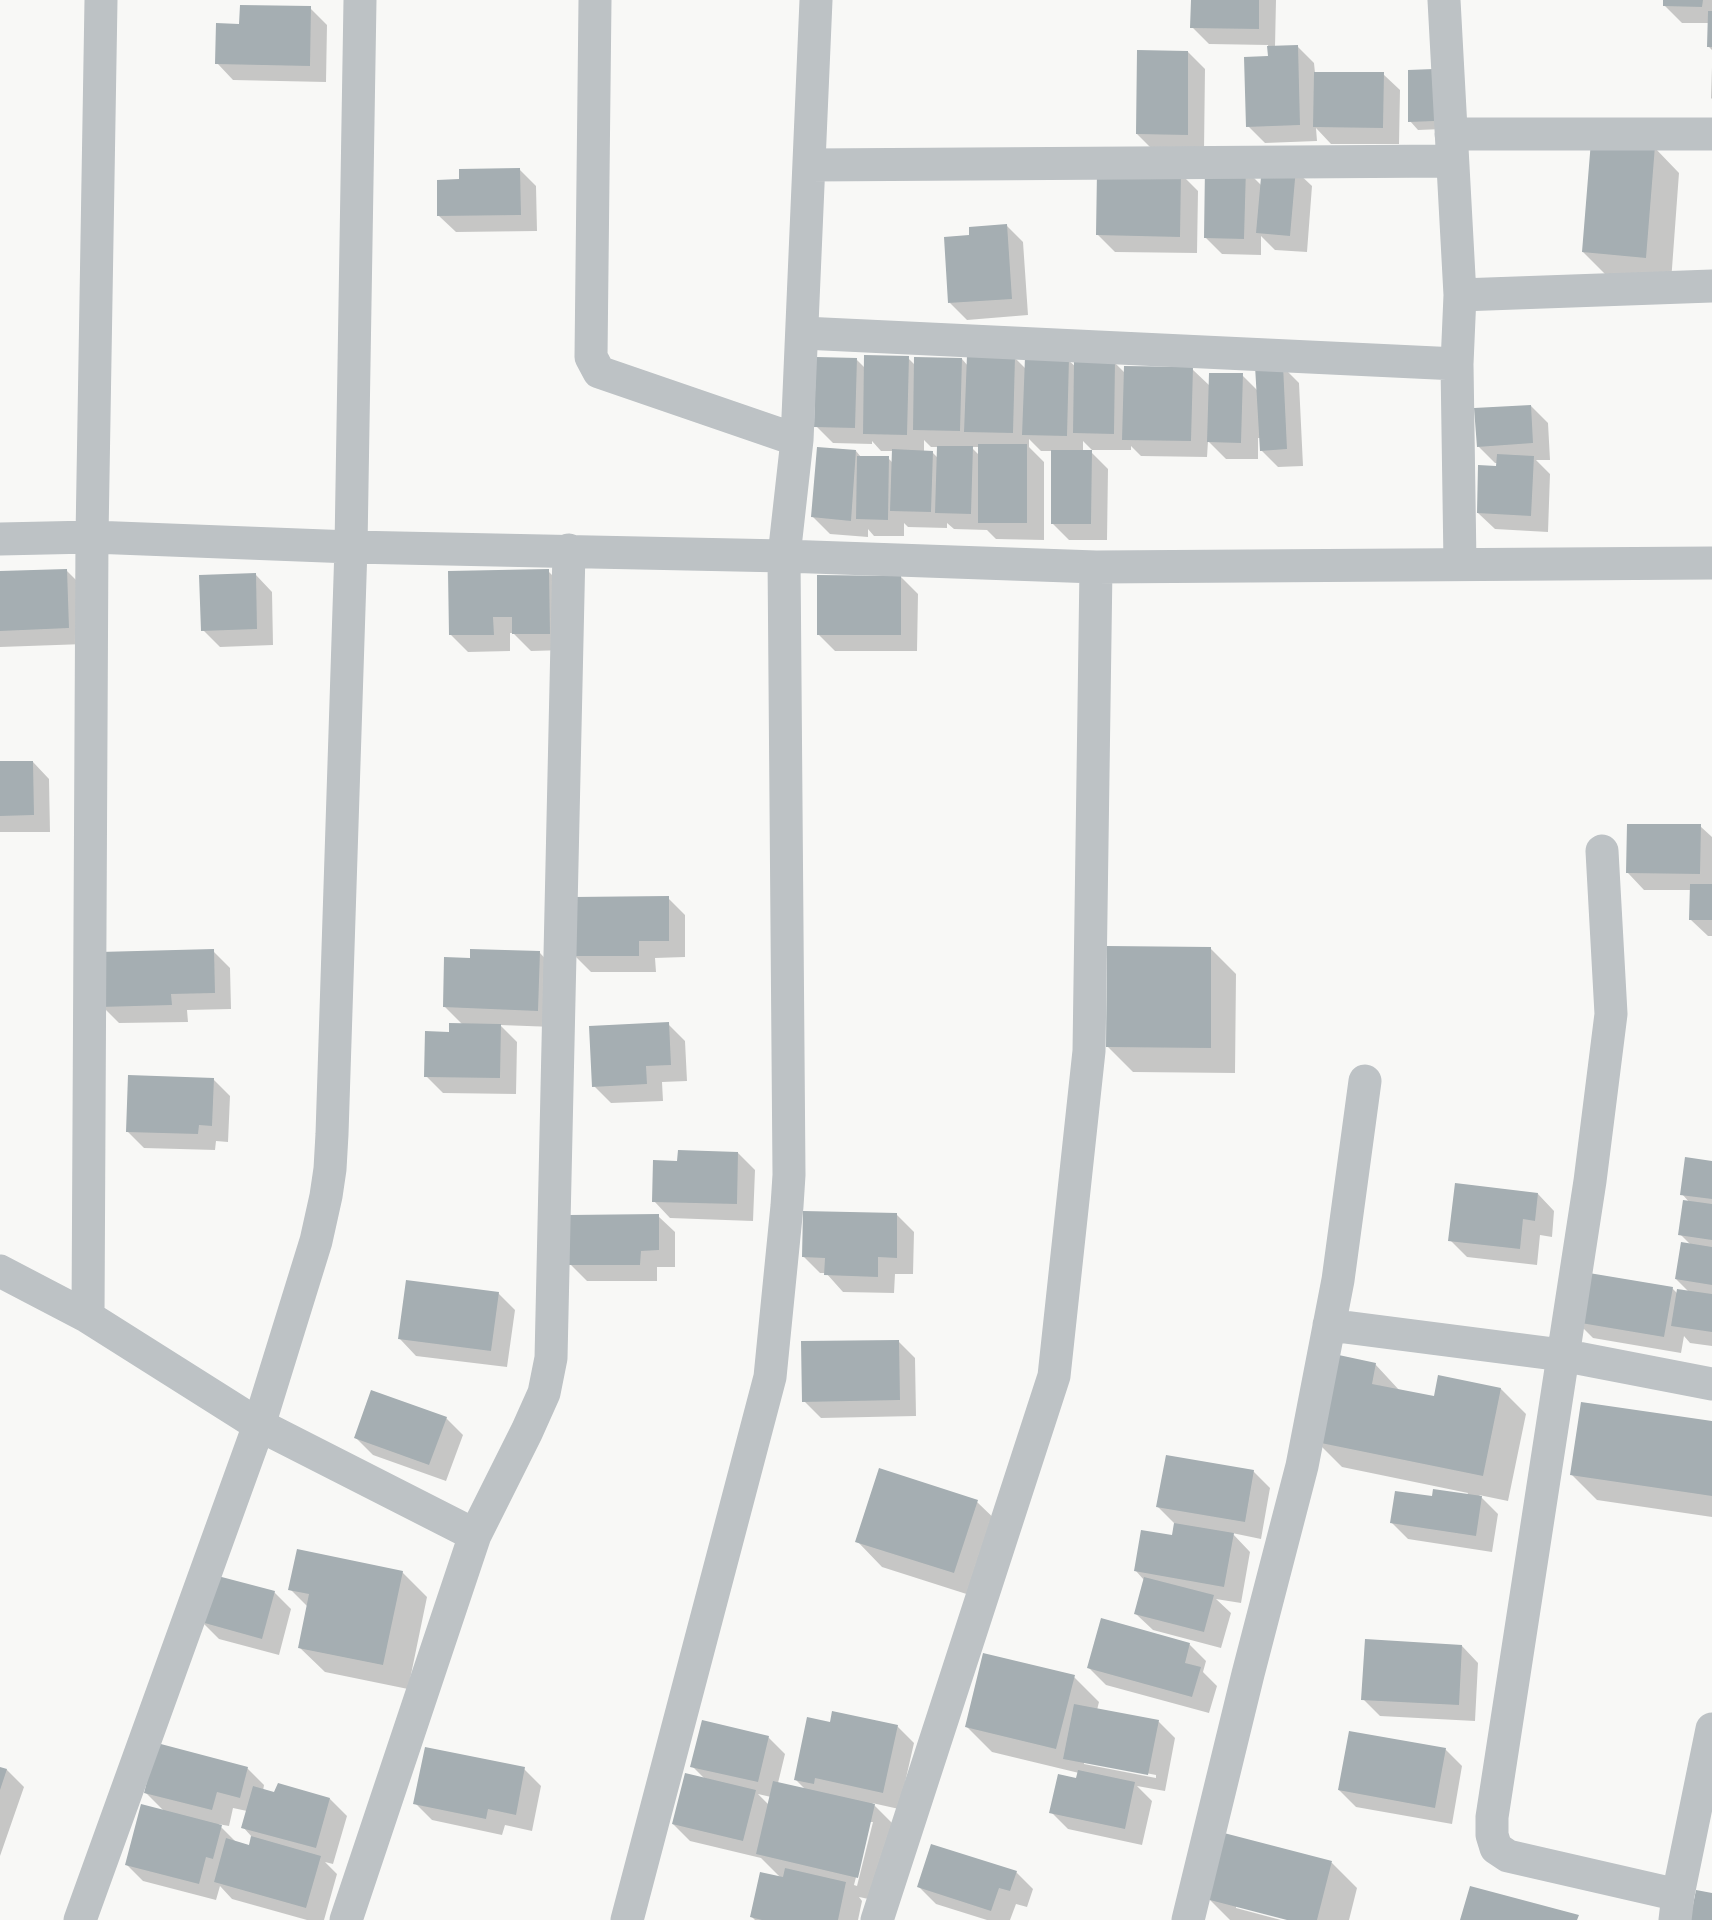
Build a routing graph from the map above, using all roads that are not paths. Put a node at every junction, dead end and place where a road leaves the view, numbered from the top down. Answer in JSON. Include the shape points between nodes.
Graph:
{"nodes":[{"id":1,"x":101,"y":0,"type":"edge"},
{"id":2,"x":360,"y":0,"type":"edge"},
{"id":3,"x":595,"y":0,"type":"edge"},
{"id":4,"x":816,"y":0,"type":"edge"},
{"id":5,"x":1444,"y":0,"type":"edge"},
{"id":6,"x":1712,"y":134,"type":"edge"},
{"id":7,"x":1451,"y":148,"type":"junction"},
{"id":8,"x":810,"y":165,"type":"junction"},
{"id":9,"x":1712,"y":286,"type":"edge"},
{"id":10,"x":1460,"y":295,"type":"junction"},
{"id":11,"x":803,"y":333,"type":"junction"},
{"id":12,"x":1457,"y":364,"type":"junction"},
{"id":13,"x":797,"y":440,"type":"junction"},
{"id":14,"x":92,"y":537,"type":"junction"},
{"id":15,"x":0,"y":538,"type":"edge"},
{"id":16,"x":351,"y":547,"type":"junction"},
{"id":17,"x":569,"y":550,"type":"junction"},
{"id":18,"x":784,"y":556,"type":"junction"},
{"id":19,"x":1712,"y":563,"type":"edge"},
{"id":20,"x":1460,"y":564,"type":"junction"},
{"id":21,"x":1096,"y":567,"type":"junction"},
{"id":22,"x":1602,"y":850,"type":"dead end"},
{"id":23,"x":1365,"y":1081,"type":"dead end"},
{"id":24,"x":0,"y":1270,"type":"edge"},
{"id":25,"x":88,"y":1317,"type":"junction"},
{"id":26,"x":1329,"y":1325,"type":"junction"},
{"id":27,"x":1562,"y":1355,"type":"junction"},
{"id":28,"x":1712,"y":1383,"type":"edge"},
{"id":29,"x":259,"y":1425,"type":"junction"},
{"id":30,"x":475,"y":1535,"type":"junction"},
{"id":31,"x":1712,"y":1729,"type":"edge"},
{"id":32,"x":1677,"y":1908,"type":"edge"},
{"id":33,"x":80,"y":1920,"type":"edge"},
{"id":34,"x":346,"y":1920,"type":"edge"},
{"id":35,"x":627,"y":1920,"type":"edge"},
{"id":36,"x":877,"y":1920,"type":"edge"},
{"id":37,"x":1188,"y":1920,"type":"edge"}],
"edges":[{"from":1,"to":14,"type":"street"},
{"from":2,"to":16,"type":"street"},
{"from":3,"to":13,"type":"street","via":[[591,357],[598,372]]},
{"from":4,"to":8,"type":"street"},
{"from":5,"to":7,"type":"street"},
{"from":6,"to":7,"type":"street"},
{"from":7,"to":8,"type":"street"},
{"from":7,"to":10,"type":"street"},
{"from":8,"to":11,"type":"street"},
{"from":9,"to":10,"type":"street"},
{"from":10,"to":12,"type":"street"},
{"from":11,"to":12,"type":"street"},
{"from":11,"to":13,"type":"street"},
{"from":12,"to":20,"type":"street"},
{"from":13,"to":18,"type":"street"},
{"from":14,"to":15,"type":"street"},
{"from":14,"to":16,"type":"street"},
{"from":14,"to":25,"type":"street"},
{"from":16,"to":17,"type":"street"},
{"from":16,"to":29,"type":"street","via":[[330,1169],[316,1241]]},
{"from":17,"to":18,"type":"street"},
{"from":17,"to":30,"type":"street","via":[[551,1358],[536,1412]]},
{"from":18,"to":21,"type":"street"},
{"from":18,"to":35,"type":"street","via":[[789,1175],[770,1377]]},
{"from":19,"to":20,"type":"street"},
{"from":20,"to":21,"type":"street"},
{"from":21,"to":36,"type":"street","via":[[1089,1051],[1054,1376]]},
{"from":22,"to":27,"type":"street","via":[[1611,1014]]},
{"from":23,"to":26,"type":"street"},
{"from":24,"to":25,"type":"street"},
{"from":25,"to":29,"type":"street"},
{"from":26,"to":27,"type":"street"},
{"from":26,"to":37,"type":"street","via":[[1302,1466]]},
{"from":27,"to":28,"type":"street"},
{"from":27,"to":32,"type":"street","via":[[1492,1835],[1497,1848],[1508,1856]]},
{"from":29,"to":30,"type":"street"},
{"from":29,"to":33,"type":"street"},
{"from":30,"to":34,"type":"street"},
{"from":31,"to":32,"type":"street"}]}
